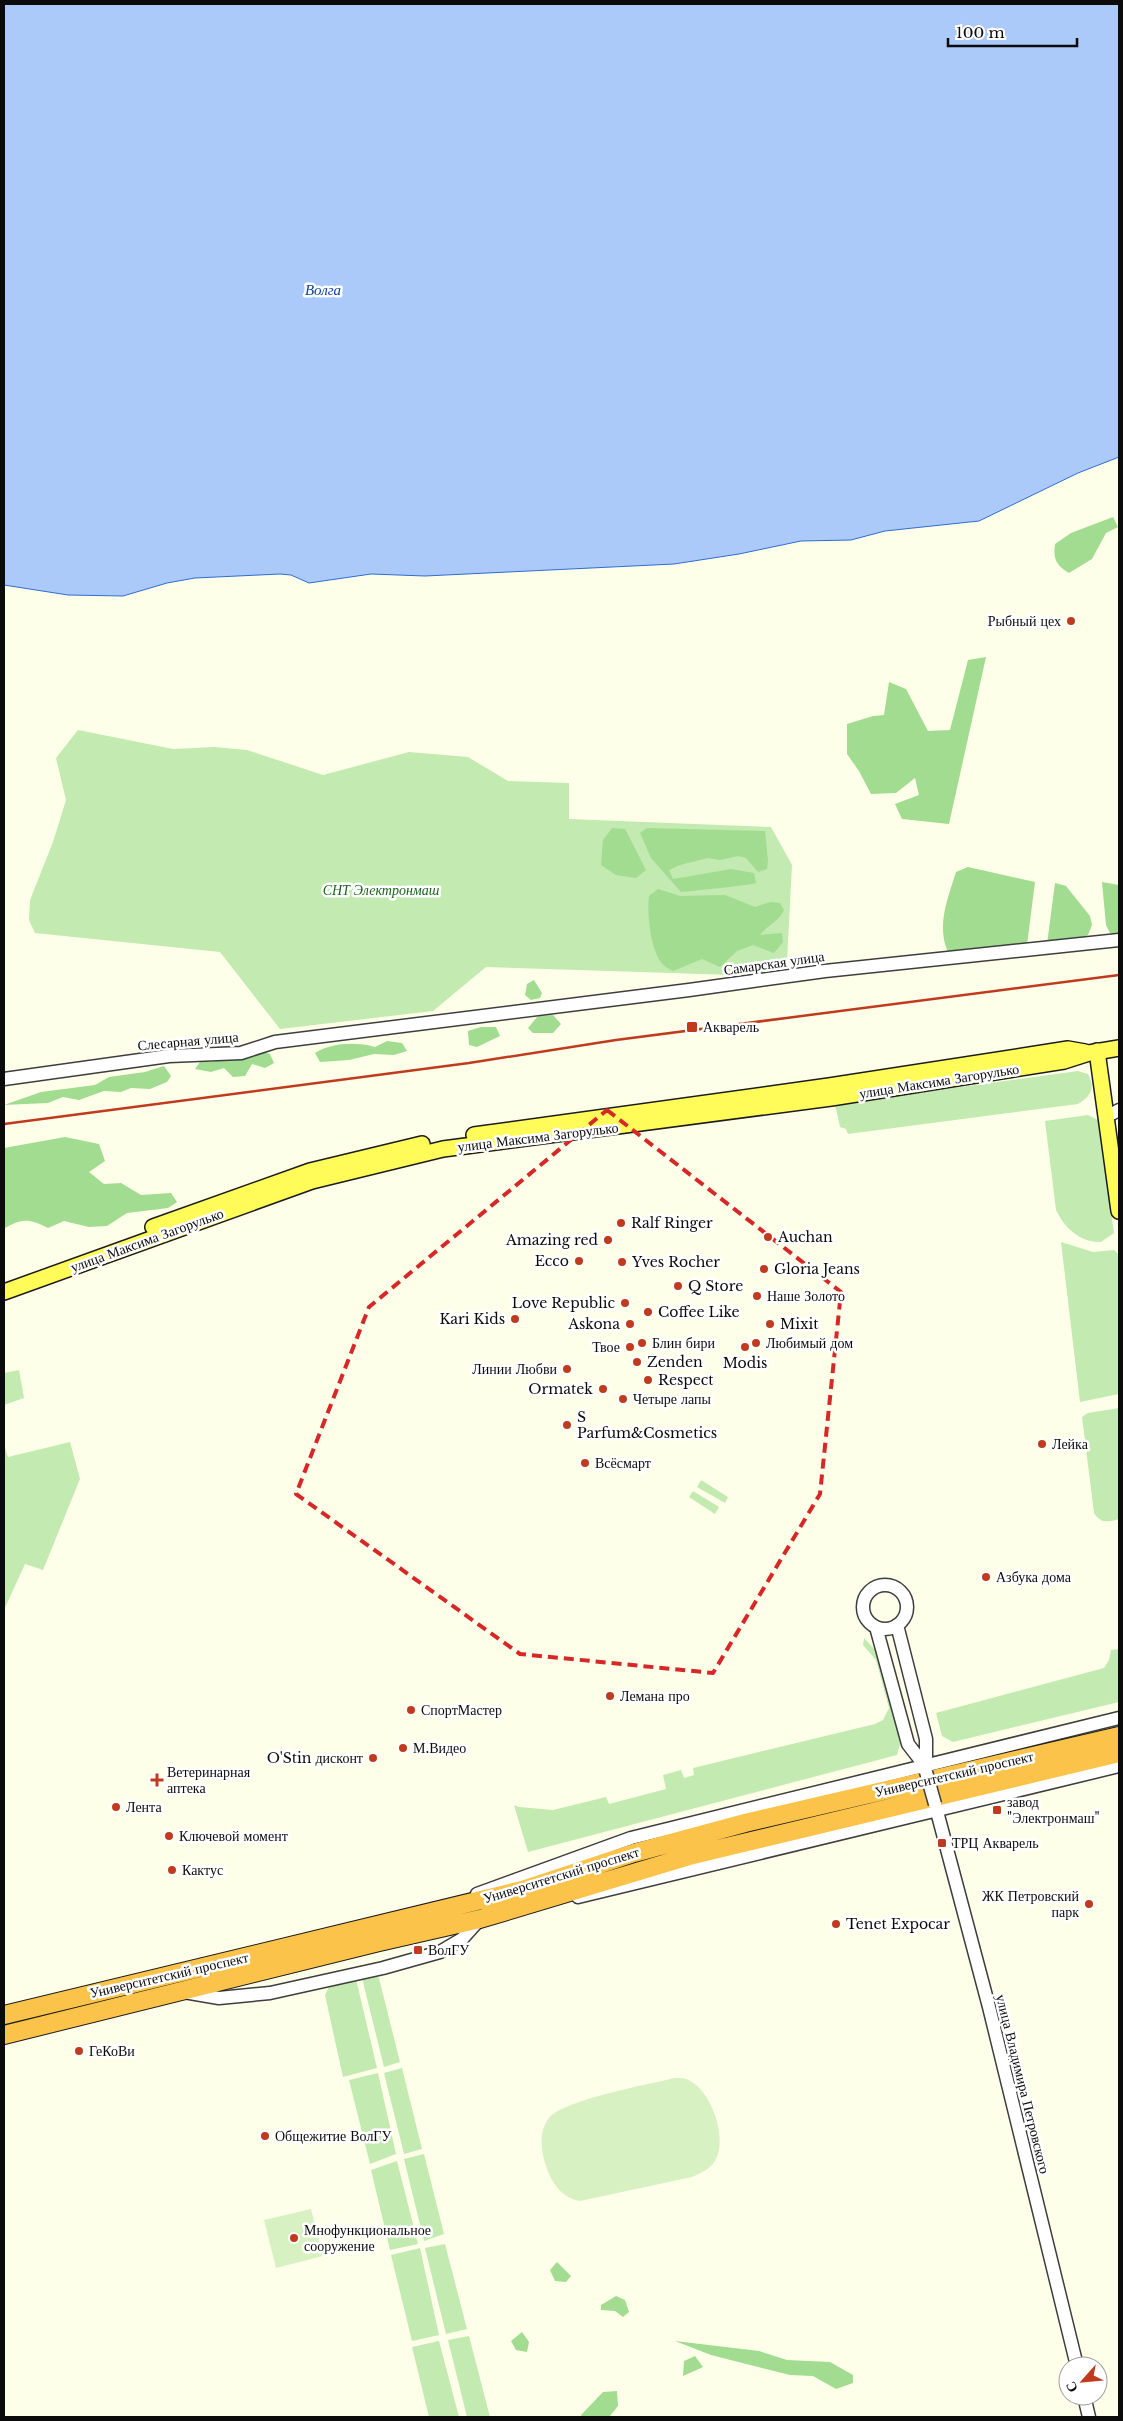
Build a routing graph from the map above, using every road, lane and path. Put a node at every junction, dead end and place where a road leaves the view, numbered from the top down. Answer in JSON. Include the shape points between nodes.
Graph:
{"nodes":[{"id":1,"x":1119,"y":940,"type":"edge"},
{"id":2,"x":434,"y":1023,"type":"joint"},
{"id":3,"x":1119,"y":1048,"type":"edge"},
{"id":4,"x":1093,"y":1052,"type":"junction"},
{"id":5,"x":4,"y":1078,"type":"edge"},
{"id":6,"x":1113,"y":1113,"type":"edge"},
{"id":7,"x":1119,"y":1211,"type":"edge"},
{"id":8,"x":4,"y":1282,"type":"edge"},
{"id":9,"x":4,"y":1292,"type":"edge"},
{"id":10,"x":898,"y":1625,"type":"junction"},
{"id":11,"x":876,"y":1627,"type":"junction"},
{"id":12,"x":1119,"y":1718,"type":"edge"},
{"id":13,"x":1119,"y":1736,"type":"edge"},
{"id":14,"x":1119,"y":1753,"type":"edge"},
{"id":15,"x":1119,"y":1766,"type":"edge"},
{"id":16,"x":926,"y":1769,"type":"junction"},
{"id":17,"x":936,"y":1807,"type":"junction"},
{"id":18,"x":422,"y":1913,"type":"junction"},
{"id":19,"x":480,"y":1919,"type":"junction"},
{"id":20,"x":179,"y":1992,"type":"junction"},
{"id":21,"x":4,"y":2015,"type":"edge"},
{"id":22,"x":4,"y":2035,"type":"edge"},
{"id":23,"x":1075,"y":2356,"type":"edge"}],
"edges":[{"from":1,"to":2,"type":"street","name":"Самарская улица","via":[[825,971]]},
{"from":2,"to":5,"type":"street","name":"Слесарная улица","via":[[275,1042],[241,1053],[169,1056]]},
{"from":3,"to":4,"type":"main road"},
{"from":4,"to":6,"type":"main road"},
{"from":4,"to":8,"type":"main road","name":"улица Максима Загорулько","via":[[1068,1049],[439,1140],[310,1171]]},
{"from":4,"to":9,"type":"main road","name":"улица Максима Загорулько","via":[[1064,1061],[831,1098],[443,1149],[312,1181]]},
{"from":6,"to":7,"type":"main road"},
{"from":10,"to":11,"type":"street"},
{"from":10,"to":11,"type":"street","via":[[907,1612],[904,1595],[890,1586],[882,1586],[868,1593],[864,1602],[865,1615]]},
{"from":10,"to":16,"type":"street","via":[[926,1739]]},
{"from":11,"to":16,"type":"street","via":[[908,1744]]},
{"from":12,"to":16,"type":"street","name":"Университетский проспект"},
{"from":13,"to":18,"type":"highway","name":"Университетский проспект","via":[[745,1823],[634,1853],[522,1890]]},
{"from":14,"to":19,"type":"highway","name":"Университетский проспект","via":[[693,1855]]},
{"from":15,"to":17,"type":"street","name":"Университетский проспект"},
{"from":16,"to":17,"type":"street","name":"улица Владимира Петровского","bridge":true},
{"from":16,"to":18,"type":"street","name":"Университетский проспект","via":[[640,1836]]},
{"from":17,"to":19,"type":"street","name":"Университетский проспект","via":[[642,1883]]},
{"from":17,"to":23,"type":"street","name":"улица Владимира Петровского"},
{"from":18,"to":21,"type":"highway","name":"Университетский проспект"},
{"from":19,"to":20,"type":"highway","name":"Университетский проспект"},
{"from":19,"to":20,"type":"street","via":[[462,1939],[440,1952],[374,1970],[270,1993],[218,1998]]},
{"from":20,"to":22,"type":"highway","name":"Университетский проспект"}]}
